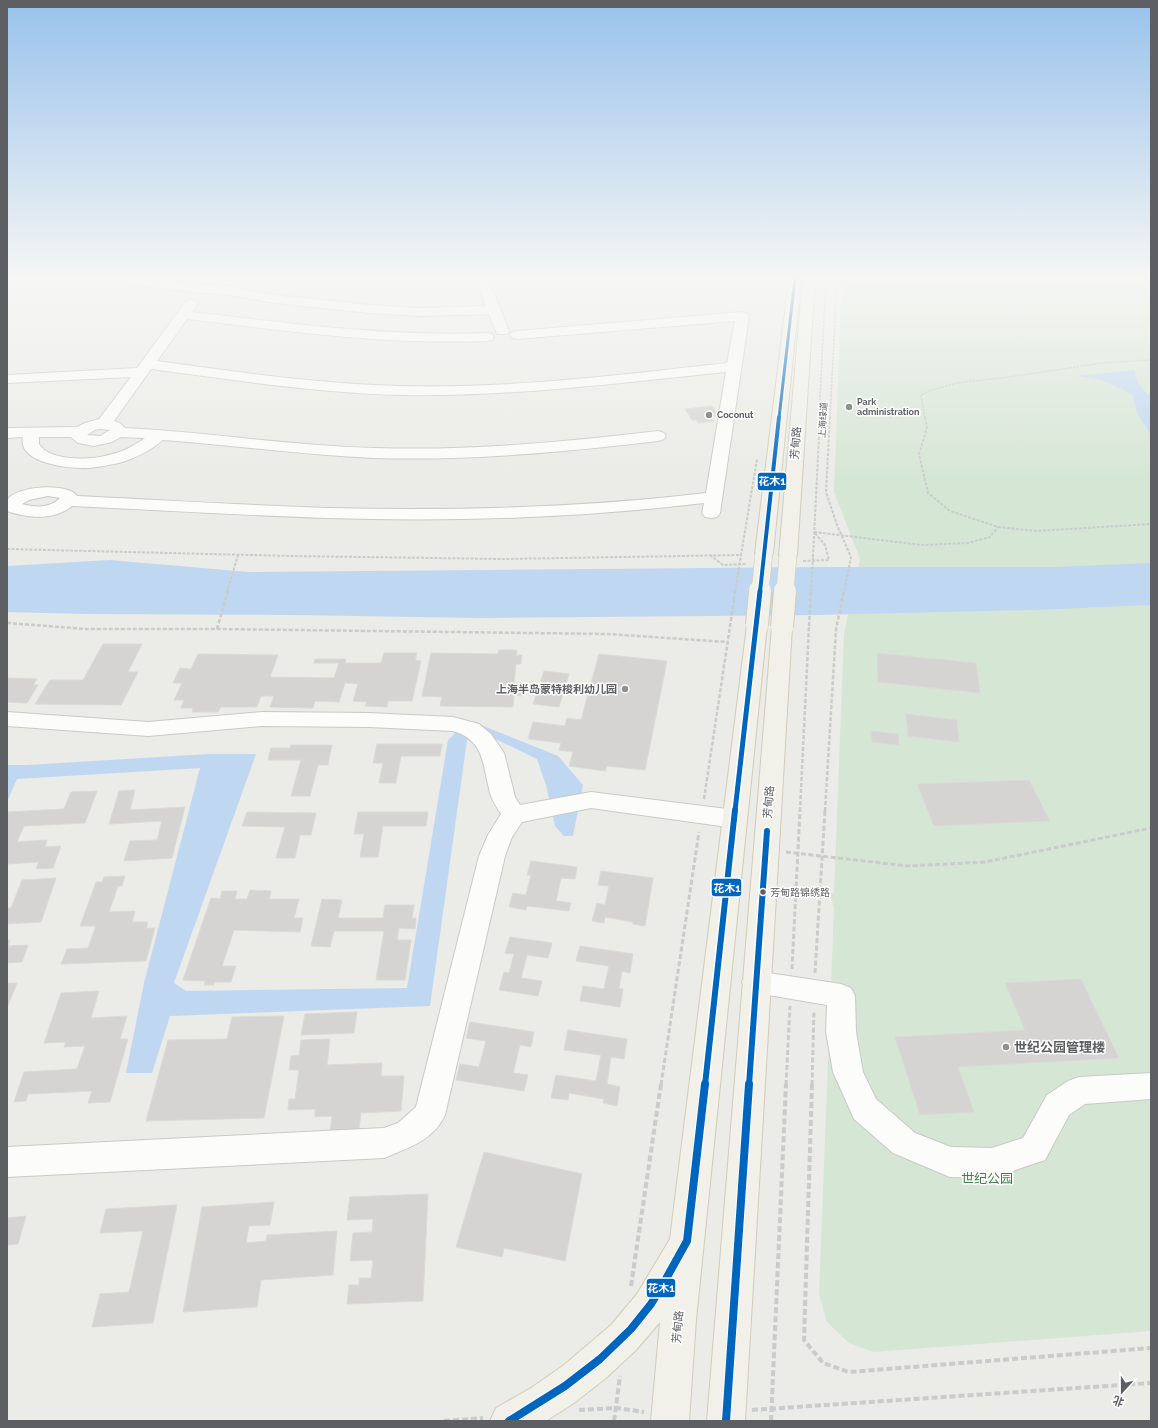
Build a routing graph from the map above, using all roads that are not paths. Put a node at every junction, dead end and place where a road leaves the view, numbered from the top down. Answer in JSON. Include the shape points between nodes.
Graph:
{"nodes":[{"id":1,"x":161,"y":345,"type":"edge"},
{"id":2,"x":738,"y":345,"type":"edge"},
{"id":3,"x":787,"y":345,"type":"edge"},
{"id":4,"x":804,"y":345,"type":"edge"},
{"id":5,"x":734,"y":367,"type":"junction"},
{"id":6,"x":144,"y":368,"type":"junction"},
{"id":7,"x":7,"y":379,"type":"edge"},
{"id":8,"x":111,"y":428,"type":"junction"},
{"id":9,"x":33,"y":432,"type":"junction"},
{"id":10,"x":7,"y":433,"type":"edge"},
{"id":11,"x":160,"y":434,"type":"junction"},
{"id":12,"x":658,"y":436,"type":"dead end"},
{"id":13,"x":60,"y":477,"type":"junction"},
{"id":14,"x":11,"y":501,"type":"edge"},
{"id":15,"x":68,"y":501,"type":"junction"},
{"id":16,"x":782,"y":626,"type":"junction"},
{"id":17,"x":7,"y":719,"type":"edge"},
{"id":18,"x":526,"y":813,"type":"junction"},
{"id":19,"x":735,"y":819,"type":"junction"},
{"id":20,"x":756,"y":982,"type":"junction"},
{"id":21,"x":1151,"y":1086,"type":"edge"},
{"id":22,"x":7,"y":1162,"type":"edge"},
{"id":23,"x":687,"y":1241,"type":"junction"},
{"id":24,"x":726,"y":1416,"type":"edge"},
{"id":25,"x":514,"y":1418,"type":"edge"},
{"id":26,"x":670,"y":1418,"type":"edge"}],
"edges":[{"from":1,"to":6,"type":"street"},
{"from":2,"to":5,"type":"street"},
{"from":3,"to":16,"type":"main road","name":"芳甸路","bridge":true,"via":[[764,553]]},
{"from":4,"to":16,"type":"main road","name":"芳甸路","bridge":true},
{"from":5,"to":6,"type":"street","via":[[508,389],[435,391],[351,388]]},
{"from":5,"to":15,"type":"street","via":[[712,505],[452,514],[327,513]]},
{"from":6,"to":7,"type":"street"},
{"from":6,"to":8,"type":"street"},
{"from":8,"to":9,"type":"street","via":[[110,437],[91,441],[79,437],[80,432]]},
{"from":8,"to":11,"type":"street"},
{"from":9,"to":10,"type":"street"},
{"from":9,"to":13,"type":"street","via":[[31,444],[37,452],[52,459]]},
{"from":11,"to":12,"type":"street","via":[[334,451],[403,454],[548,448]]},
{"from":11,"to":13,"type":"street","via":[[146,446],[123,456],[90,463]]},
{"from":13,"to":14,"type":"street"},
{"from":13,"to":15,"type":"street","via":[[65,494],[69,497]]},
{"from":14,"to":15,"type":"street","via":[[13,507],[37,512],[58,508]]},
{"from":16,"to":19,"type":"main road","name":"芳甸路"},
{"from":16,"to":20,"type":"main road","name":"芳甸路"},
{"from":17,"to":18,"type":"street","via":[[148,729],[262,719],[453,724],[471,729],[483,739],[493,753],[504,797]]},
{"from":18,"to":19,"type":"street","via":[[592,800]]},
{"from":18,"to":22,"type":"street","via":[[500,835],[492,856],[430,1115],[409,1133],[384,1143]]},
{"from":19,"to":23,"type":"main road","name":"芳甸路"},
{"from":20,"to":21,"type":"street","via":[[841,996],[841,1032],[848,1072],[865,1109],[904,1143],[950,1162],[992,1162],[1034,1150],[1058,1105],[1079,1091]]},
{"from":20,"to":24,"type":"main road","name":"芳甸路"},
{"from":23,"to":25,"type":"main road","via":[[666,1282],[638,1322],[624,1337],[575,1379],[535,1407]]},
{"from":23,"to":26,"type":"main road","name":"芳甸路"}]}
